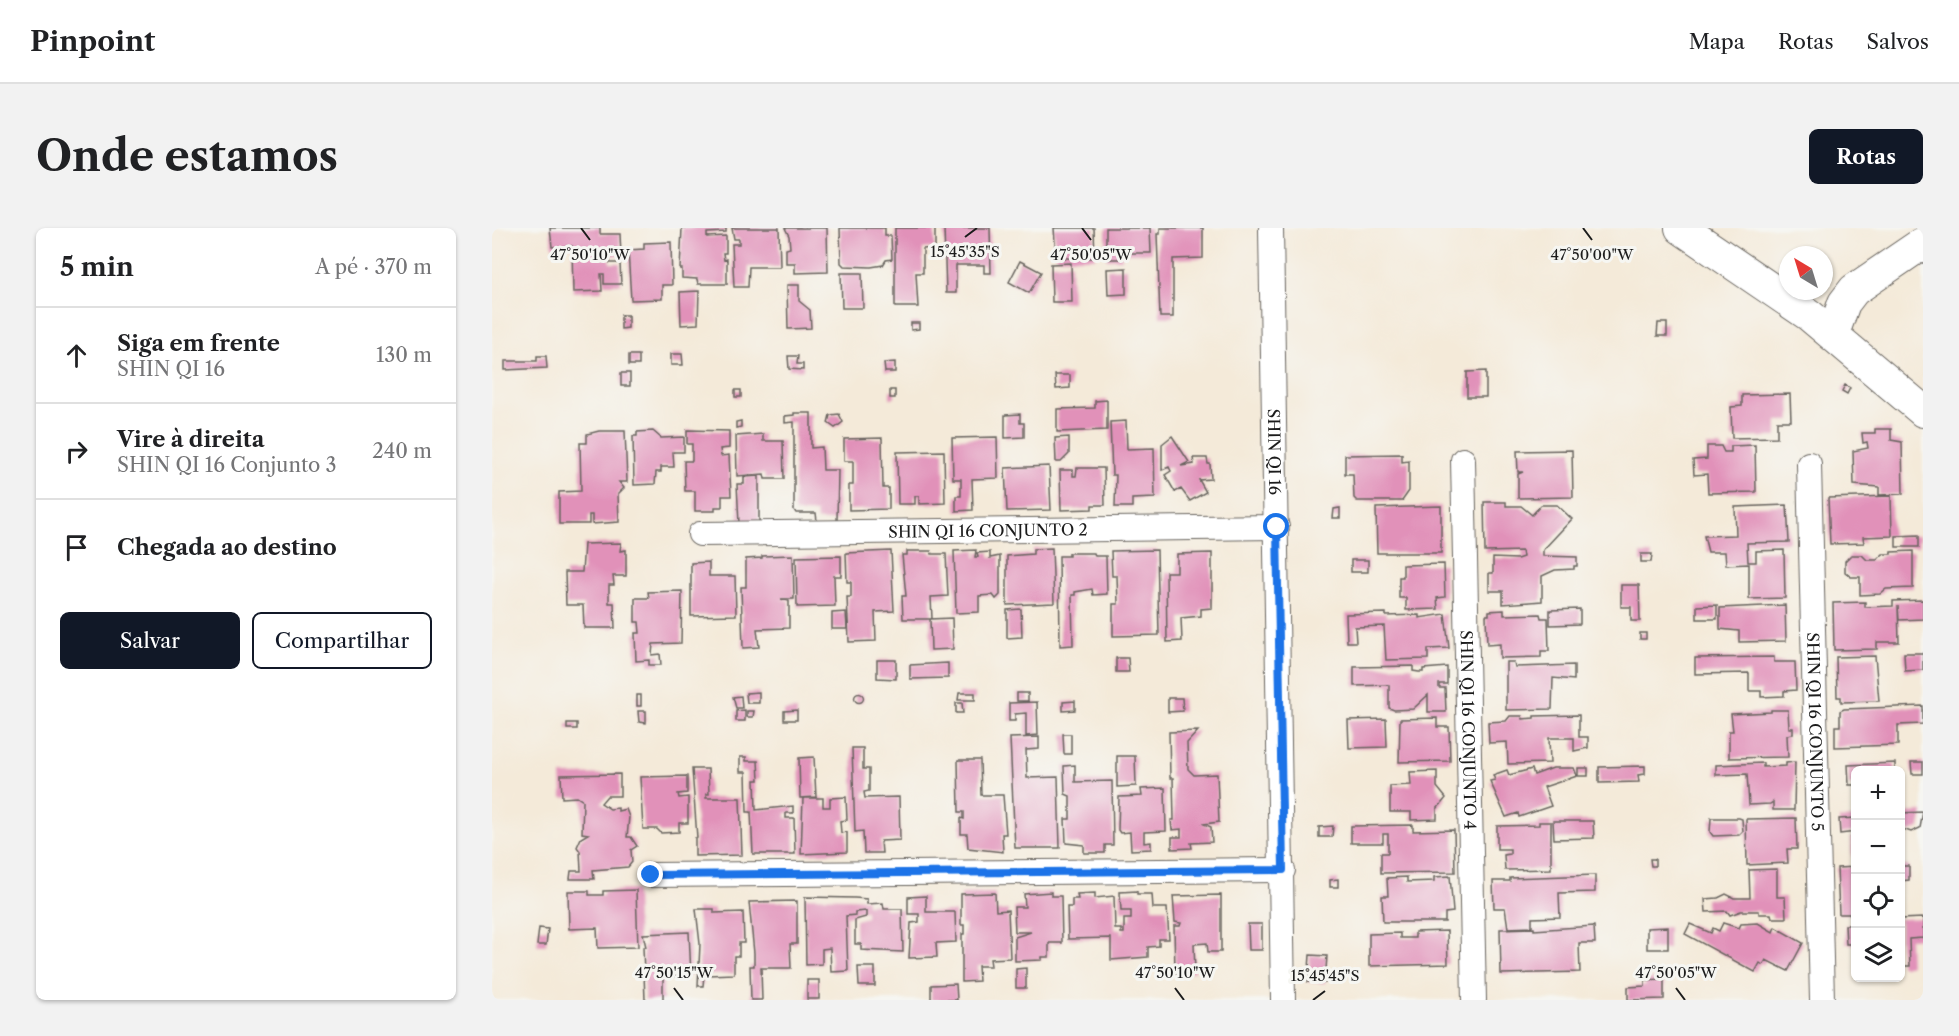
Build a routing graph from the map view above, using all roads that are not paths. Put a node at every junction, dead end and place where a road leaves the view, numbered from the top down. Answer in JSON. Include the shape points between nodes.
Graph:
{"nodes":[{"id":1,"x":1271,"y":228,"type":"edge"},
{"id":2,"x":1681,"y":228,"type":"edge"},
{"id":3,"x":1923,"y":243,"type":"edge"},
{"id":4,"x":1833,"y":334,"type":"junction"},
{"id":5,"x":1923,"y":411,"type":"edge"},
{"id":6,"x":1463,"y":460,"type":"dead end"},
{"id":7,"x":1809,"y":464,"type":"dead end"},
{"id":8,"x":1277,"y":527,"type":"junction"},
{"id":9,"x":700,"y":534,"type":"dead end"},
{"id":10,"x":1283,"y":870,"type":"junction"},
{"id":11,"x":651,"y":875,"type":"dead end"},
{"id":12,"x":1283,"y":1000,"type":"edge"},
{"id":13,"x":1474,"y":1000,"type":"edge"},
{"id":14,"x":1822,"y":1000,"type":"edge"}],
"edges":[{"from":1,"to":8,"type":"street","name":"SHIN QI 16"},
{"from":2,"to":4,"type":"main road"},
{"from":3,"to":4,"type":"main road","via":[[1854,290],[1844,303]]},
{"from":4,"to":5,"type":"main road"},
{"from":6,"to":13,"type":"street","name":"SHIN QI 16 CONJUNTO 4"},
{"from":7,"to":14,"type":"street","name":"SHIN QI 16 CONJUNTO 5"},
{"from":8,"to":9,"type":"street","name":"SHIN QI 16 CONJUNTO 2"},
{"from":8,"to":10,"type":"street","name":"SHIN QI 16"},
{"from":10,"to":11,"type":"street"},
{"from":10,"to":12,"type":"street","name":"SHIN QI 16"}]}
